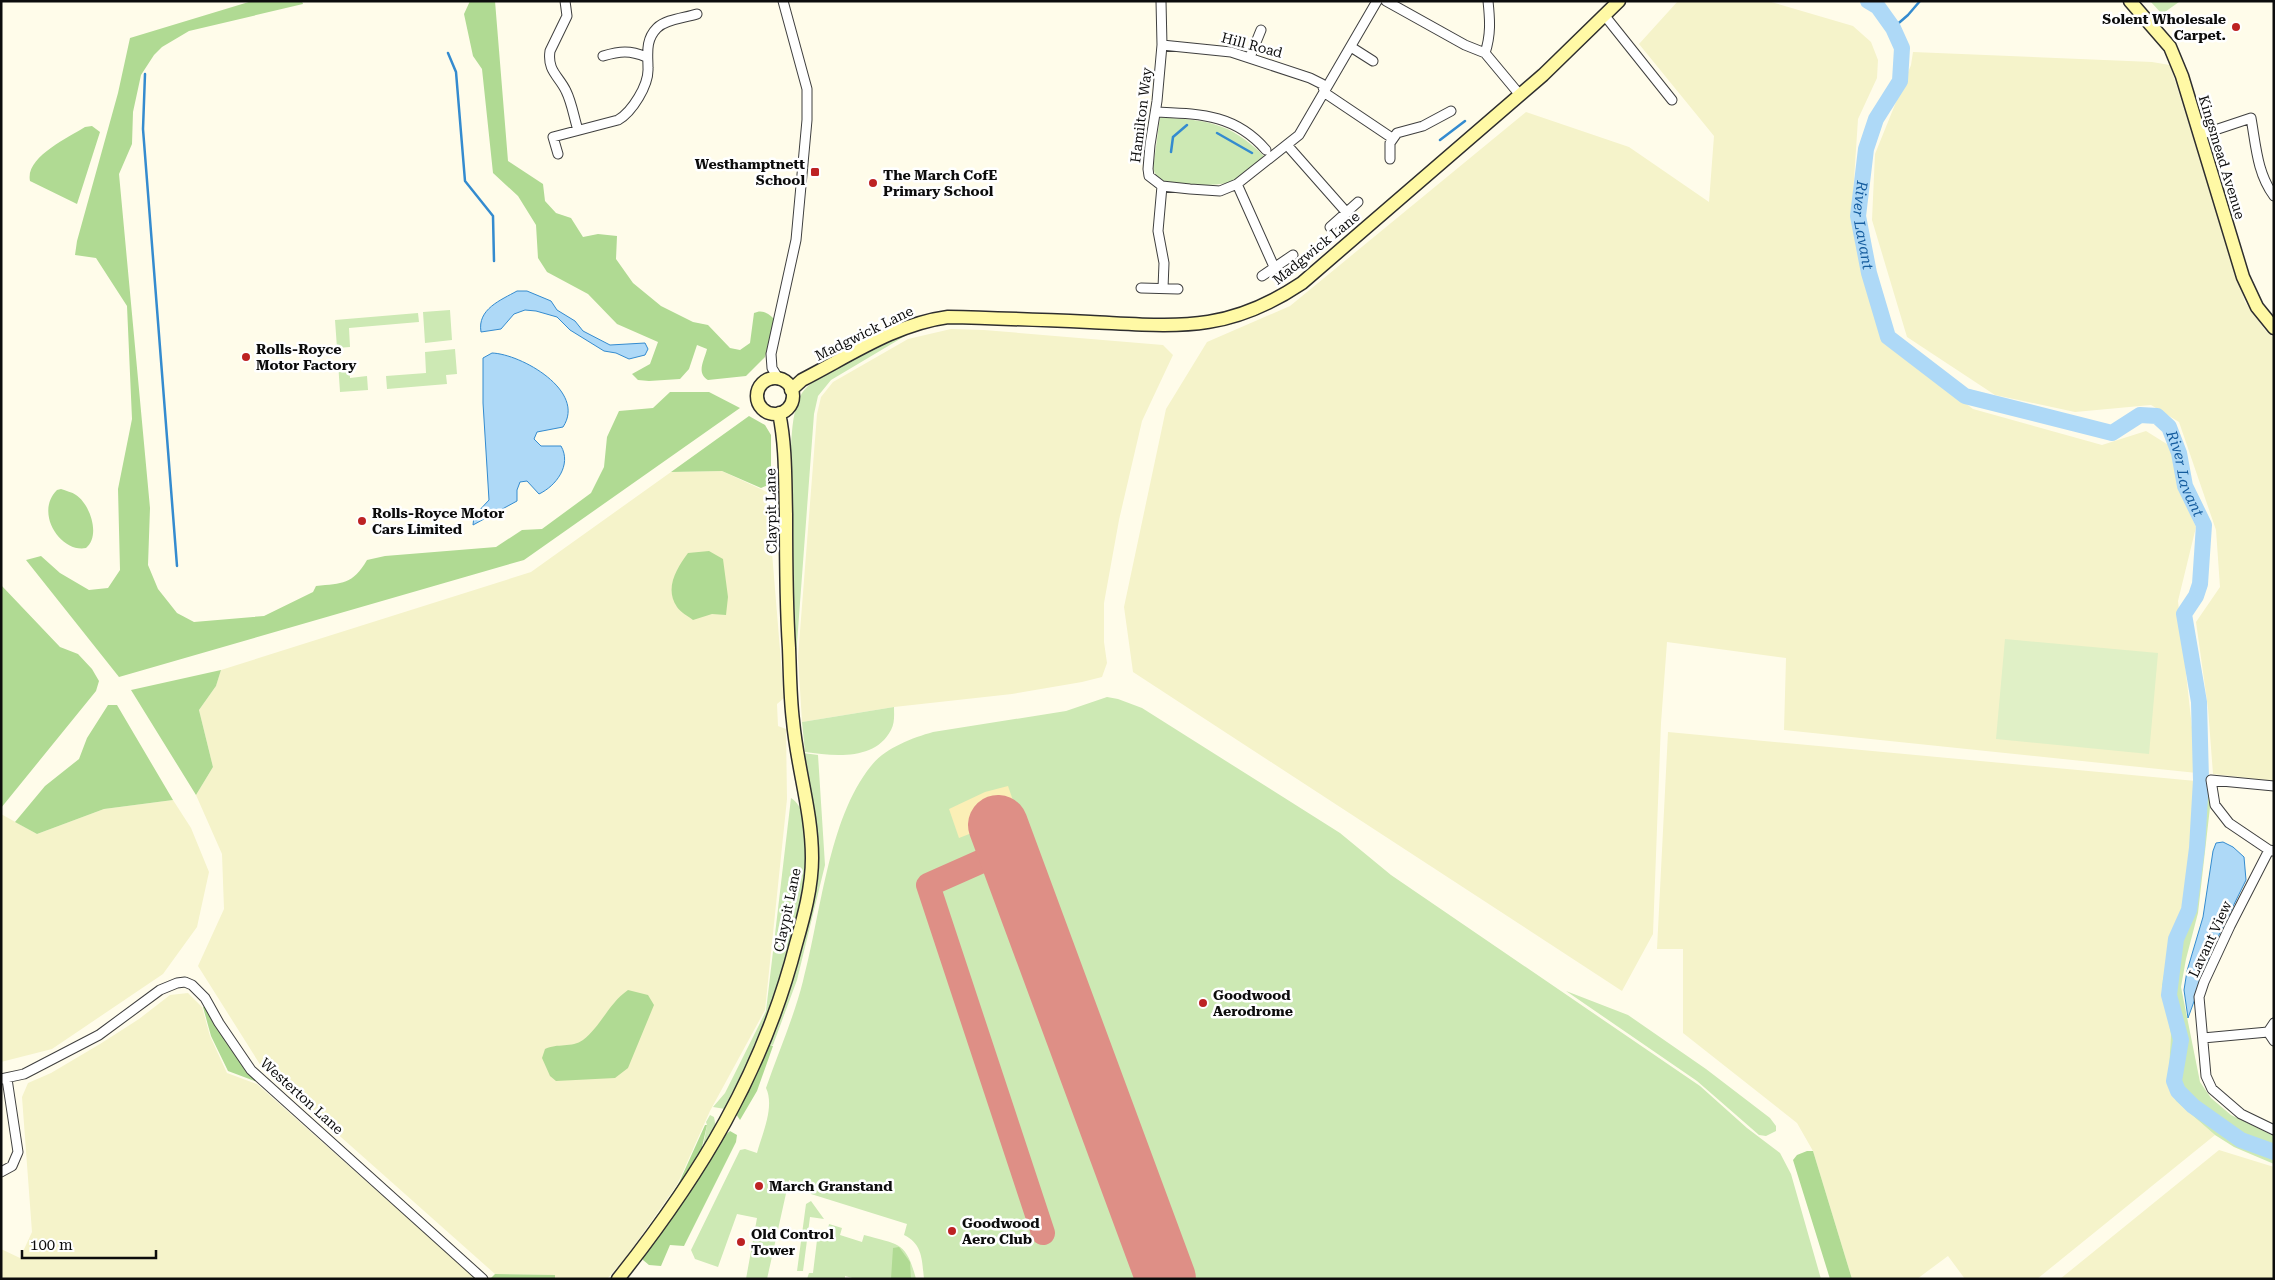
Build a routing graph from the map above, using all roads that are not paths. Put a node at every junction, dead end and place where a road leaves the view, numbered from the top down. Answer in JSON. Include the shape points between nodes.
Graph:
{"nodes":[{"id":1,"x":565,"y":1,"type":"edge"},
{"id":2,"x":783,"y":1,"type":"edge"},
{"id":3,"x":1161,"y":1,"type":"edge"},
{"id":4,"x":1377,"y":1,"type":"edge"},
{"id":5,"x":1386,"y":1,"type":"edge"},
{"id":6,"x":1488,"y":1,"type":"edge"},
{"id":7,"x":1619,"y":1,"type":"edge"},
{"id":8,"x":2130,"y":1,"type":"edge"},
{"id":9,"x":697,"y":14,"type":"dead end"},
{"id":10,"x":1605,"y":16,"type":"junction"},
{"id":11,"x":1260,"y":30,"type":"dead end"},
{"id":12,"x":1162,"y":45,"type":"junction"},
{"id":13,"x":1351,"y":47,"type":"junction"},
{"id":14,"x":1485,"y":53,"type":"junction"},
{"id":15,"x":603,"y":56,"type":"dead end"},
{"id":16,"x":646,"y":56,"type":"junction"},
{"id":17,"x":1250,"y":57,"type":"junction"},
{"id":18,"x":1373,"y":61,"type":"dead end"},
{"id":19,"x":1325,"y":93,"type":"junction"},
{"id":20,"x":1520,"y":95,"type":"junction"},
{"id":21,"x":1672,"y":100,"type":"dead end"},
{"id":22,"x":1451,"y":111,"type":"dead end"},
{"id":23,"x":1156,"y":112,"type":"junction"},
{"id":24,"x":578,"y":130,"type":"junction"},
{"id":25,"x":2200,"y":135,"type":"junction"},
{"id":26,"x":1392,"y":138,"type":"junction"},
{"id":27,"x":1287,"y":145,"type":"junction"},
{"id":28,"x":1266,"y":150,"type":"dead end"},
{"id":29,"x":558,"y":154,"type":"dead end"},
{"id":30,"x":1390,"y":159,"type":"dead end"},
{"id":31,"x":1237,"y":184,"type":"junction"},
{"id":32,"x":1162,"y":186,"type":"junction"},
{"id":33,"x":2274,"y":196,"type":"edge"},
{"id":34,"x":1358,"y":202,"type":"dead end"},
{"id":35,"x":1346,"y":212,"type":"junction"},
{"id":36,"x":1330,"y":227,"type":"dead end"},
{"id":37,"x":1294,"y":255,"type":"dead end"},
{"id":38,"x":1275,"y":269,"type":"junction"},
{"id":39,"x":1262,"y":276,"type":"dead end"},
{"id":40,"x":1141,"y":288,"type":"dead end"},
{"id":41,"x":1163,"y":288,"type":"junction"},
{"id":42,"x":1178,"y":289,"type":"dead end"},
{"id":43,"x":2274,"y":328,"type":"edge"},
{"id":44,"x":778,"y":378,"type":"junction"},
{"id":45,"x":791,"y":390,"type":"junction"},
{"id":46,"x":779,"y":413,"type":"junction"},
{"id":47,"x":2274,"y":786,"type":"edge"},
{"id":48,"x":2271,"y":850,"type":"edge"},
{"id":49,"x":2274,"y":1023,"type":"edge"},
{"id":50,"x":2268,"y":1032,"type":"junction"},
{"id":51,"x":2203,"y":1038,"type":"junction"},
{"id":52,"x":2274,"y":1041,"type":"edge"},
{"id":53,"x":4,"y":1079,"type":"edge"},
{"id":54,"x":2274,"y":1130,"type":"edge"},
{"id":55,"x":1,"y":1172,"type":"edge"},
{"id":56,"x":483,"y":1279,"type":"edge"},
{"id":57,"x":618,"y":1279,"type":"edge"}],
"edges":[{"from":1,"to":24,"type":"street","via":[[567,16],[549,57],[555,76],[566,90]]},
{"from":2,"to":44,"type":"street","via":[[807,88],[807,113],[796,240],[771,354],[772,368]]},
{"from":3,"to":12,"type":"street","name":"Hamilton Way"},
{"from":4,"to":13,"type":"street"},
{"from":5,"to":14,"type":"street"},
{"from":6,"to":14,"type":"street","via":[[1489,41]]},
{"from":7,"to":10,"type":"street","name":"Madgwick Lane"},
{"from":8,"to":25,"type":"street","name":"Kingsmead Avenue","via":[[2170,47]]},
{"from":9,"to":16,"type":"street","via":[[658,27],[650,38]]},
{"from":10,"to":20,"type":"street","name":"Madgwick Lane"},
{"from":10,"to":21,"type":"street"},
{"from":11,"to":17,"type":"street"},
{"from":12,"to":17,"type":"street","name":"Hill Road","via":[[1216,49]]},
{"from":12,"to":23,"type":"street","name":"Hamilton Way"},
{"from":13,"to":18,"type":"street"},
{"from":13,"to":19,"type":"street"},
{"from":14,"to":20,"type":"street"},
{"from":15,"to":16,"type":"street","via":[[625,51]]},
{"from":16,"to":24,"type":"street","via":[[648,70],[644,86],[625,116]]},
{"from":17,"to":19,"type":"street","name":"Hill Road","via":[[1317,81]]},
{"from":19,"to":26,"type":"street","name":"Hill Road"},
{"from":19,"to":27,"type":"street","via":[[1299,135]]},
{"from":20,"to":45,"type":"street","name":"Madgwick Lane","via":[[1302,283],[1270,303],[1218,322],[1178,326],[948,317],[926,320],[886,336],[802,380]]},
{"from":22,"to":26,"type":"street","via":[[1424,126],[1404,129]]},
{"from":23,"to":28,"type":"street","via":[[1221,119],[1238,125]]},
{"from":23,"to":32,"type":"street","name":"Hamilton Way","via":[[1148,169],[1150,176]]},
{"from":24,"to":29,"type":"street","via":[[553,137]]},
{"from":25,"to":33,"type":"street","via":[[2252,118],[2264,183]]},
{"from":25,"to":43,"type":"street","name":"Kingsmead Avenue","via":[[2243,277],[2257,307]]},
{"from":26,"to":30,"type":"street"},
{"from":27,"to":31,"type":"street"},
{"from":27,"to":35,"type":"street"},
{"from":31,"to":32,"type":"street","via":[[1220,191]]},
{"from":31,"to":38,"type":"street"},
{"from":32,"to":41,"type":"street","via":[[1158,230],[1164,263]]},
{"from":34,"to":35,"type":"street"},
{"from":35,"to":36,"type":"street"},
{"from":37,"to":38,"type":"street"},
{"from":38,"to":39,"type":"street"},
{"from":40,"to":41,"type":"street"},
{"from":41,"to":42,"type":"street"},
{"from":44,"to":45,"type":"street"},
{"from":44,"to":46,"type":"street","via":[[763,382],[757,395],[762,408]]},
{"from":45,"to":46,"type":"street","via":[[790,404]]},
{"from":46,"to":57,"type":"street","name":"Claypit Lane","via":[[784,440],[793,722],[808,810],[812,859],[804,912],[781,994],[736,1102],[709,1153],[681,1195]]},
{"from":47,"to":48,"type":"street","via":[[2211,780],[2215,805],[2229,823]]},
{"from":48,"to":51,"type":"street","name":"Lavant View","via":[[2204,982],[2199,997]]},
{"from":49,"to":50,"type":"street"},
{"from":50,"to":51,"type":"street"},
{"from":50,"to":52,"type":"street"},
{"from":51,"to":54,"type":"street","name":"Lavant View","via":[[2206,1076],[2212,1089],[2240,1114]]},
{"from":53,"to":55,"type":"street","via":[[18,1152],[12,1166]]},
{"from":53,"to":56,"type":"street","name":"Westerton Lane","via":[[24,1074],[99,1035],[160,990],[185,982],[205,998],[251,1070]]}]}
